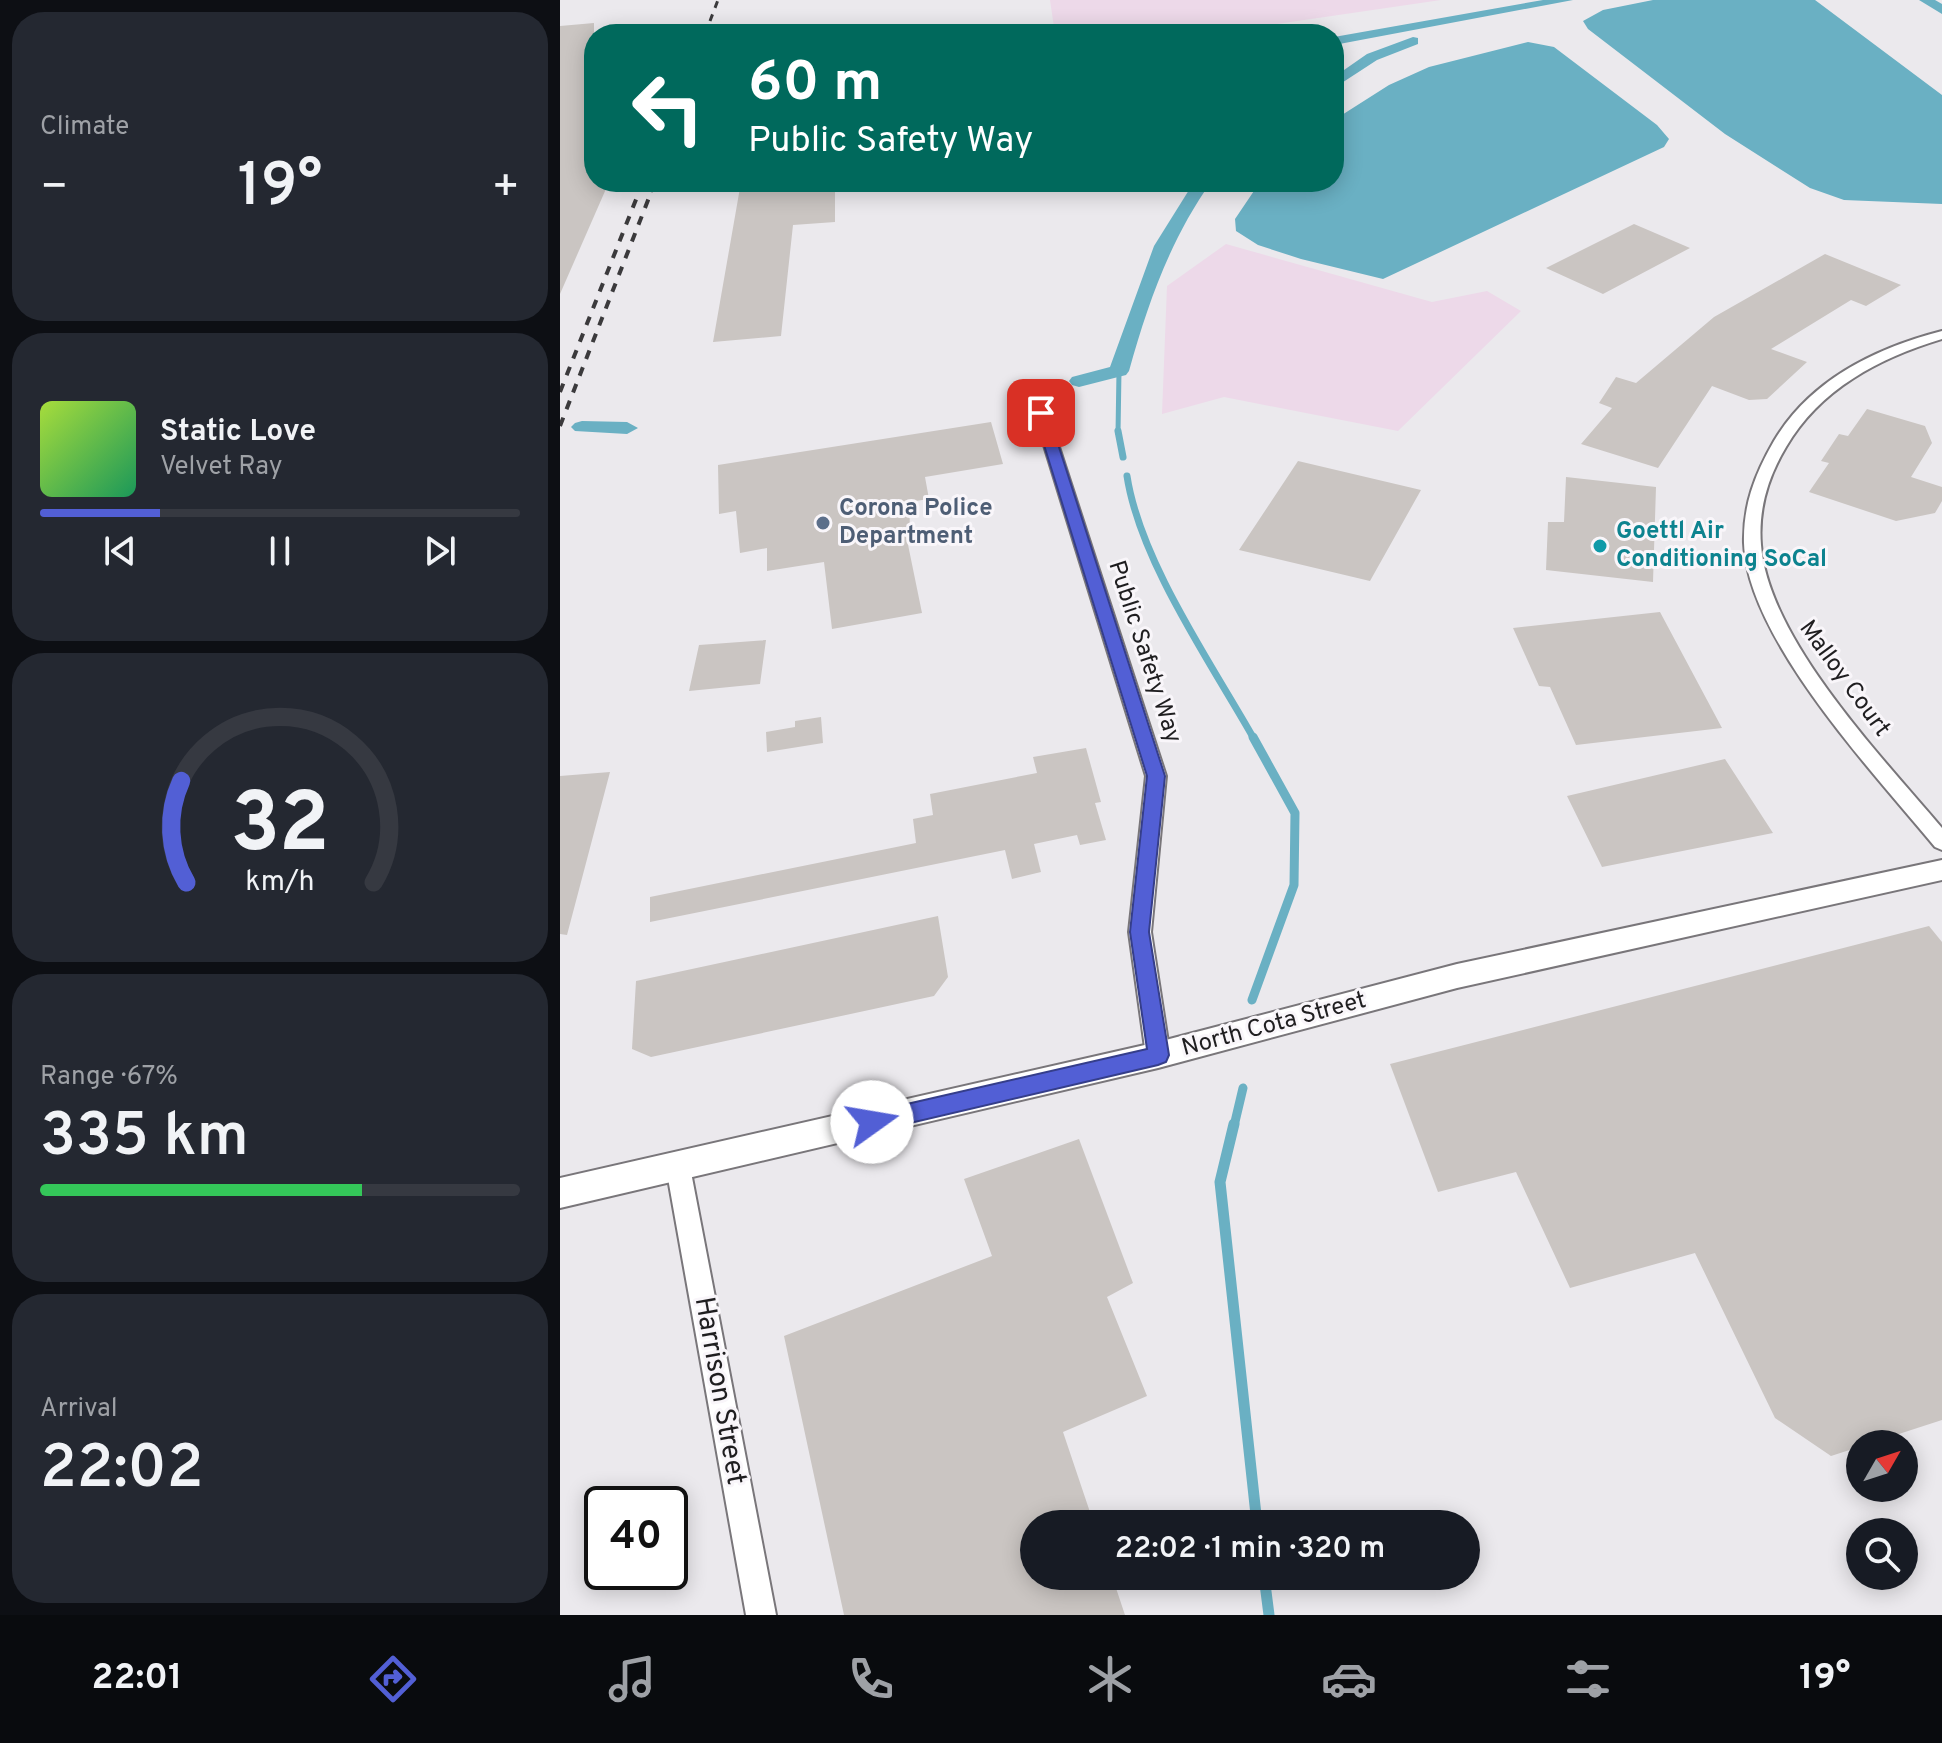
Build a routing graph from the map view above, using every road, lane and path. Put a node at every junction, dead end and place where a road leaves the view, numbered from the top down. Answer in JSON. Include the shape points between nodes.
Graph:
{"nodes":[{"id":1,"x":1942,"y":335,"type":"edge"},
{"id":2,"x":1041,"y":413,"type":"dead end"},
{"id":3,"x":1942,"y":842,"type":"edge"},
{"id":4,"x":1942,"y":870,"type":"edge"},
{"id":5,"x":1158,"y":1055,"type":"junction"},
{"id":6,"x":678,"y":1167,"type":"junction"},
{"id":7,"x":560,"y":1193,"type":"edge"},
{"id":8,"x":761,"y":1615,"type":"edge"}],
"edges":[{"from":1,"to":3,"type":"street","name":"Malloy Court","via":[[1863,362],[1819,398],[1795,421],[1759,475],[1750,516],[1761,593],[1779,632]]},
{"from":2,"to":5,"type":"street","name":"Public Safety Way","via":[[1156,776],[1140,932]]},
{"from":4,"to":5,"type":"street","name":"North Cota Street","via":[[1457,976]]},
{"from":5,"to":6,"type":"street","name":"North Cota Street"},
{"from":6,"to":7,"type":"street","name":"North Cota Street"},
{"from":6,"to":8,"type":"street","name":"Harrison Street"}]}
